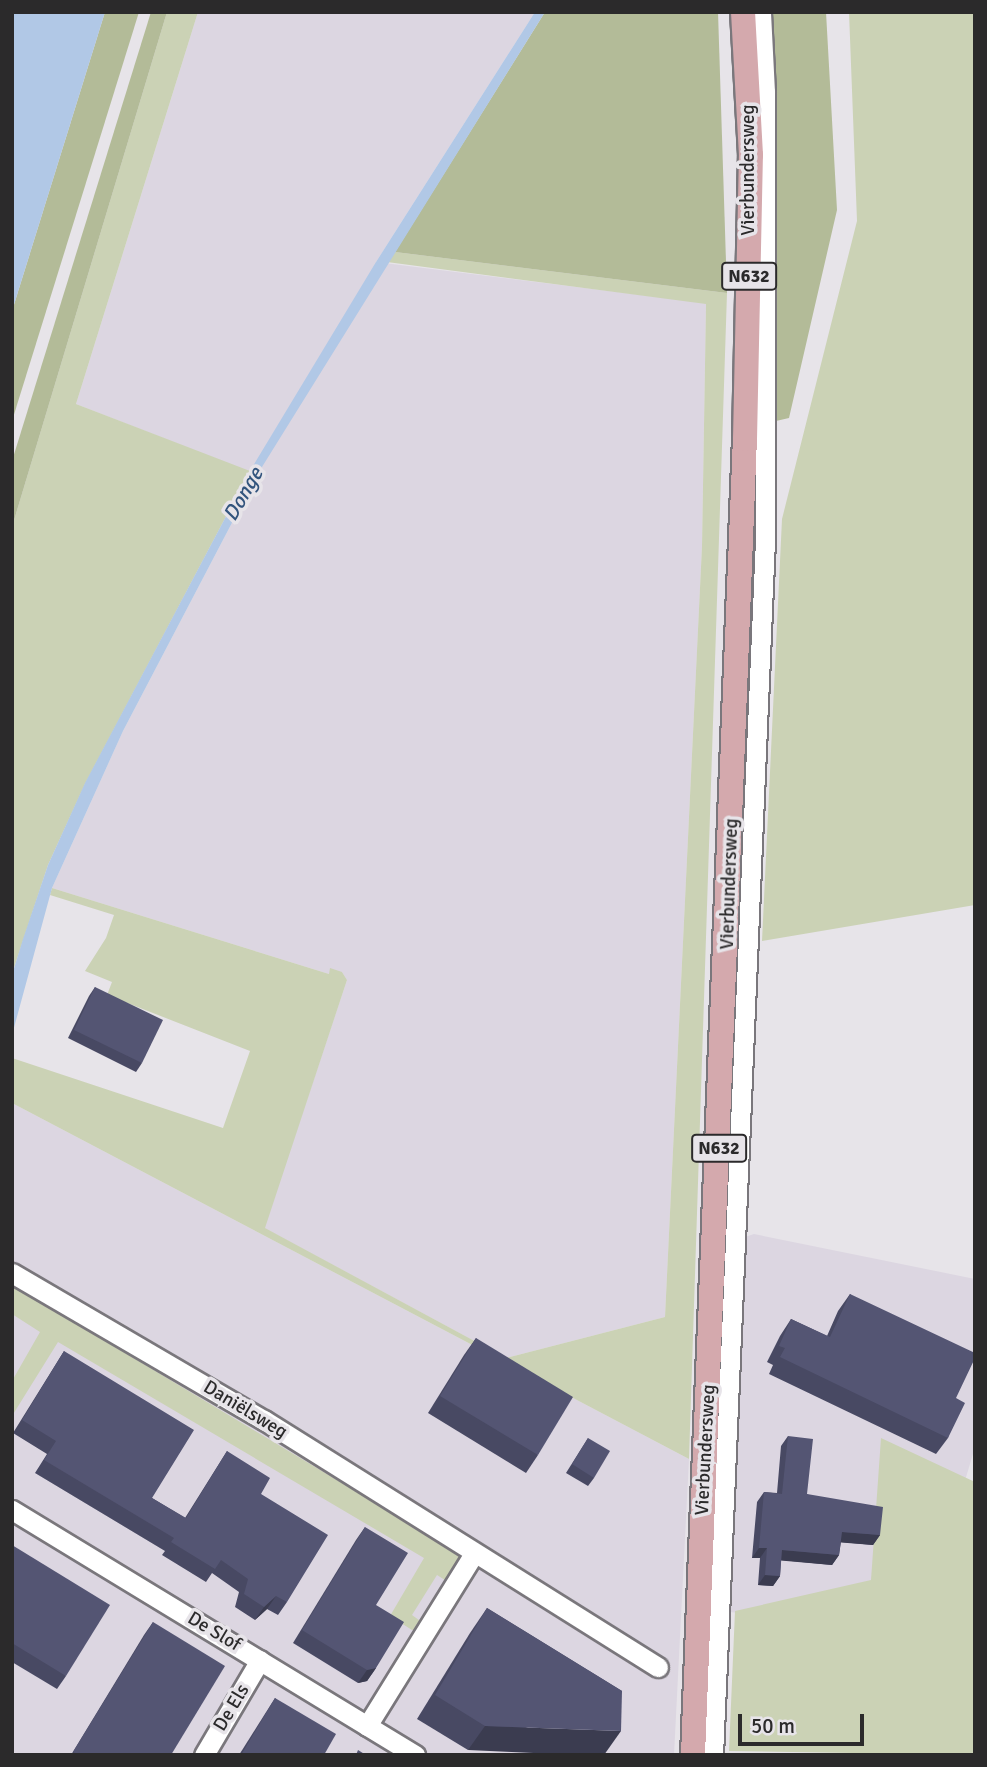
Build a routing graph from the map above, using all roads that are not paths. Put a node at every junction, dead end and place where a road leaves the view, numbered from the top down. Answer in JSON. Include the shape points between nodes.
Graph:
{"nodes":[{"id":1,"x":743,"y":12,"type":"edge"},
{"id":2,"x":761,"y":12,"type":"edge"},
{"id":3,"x":756,"y":439,"type":"junction"},
{"id":4,"x":12,"y":1273,"type":"edge"},
{"id":5,"x":12,"y":1510,"type":"edge"},
{"id":6,"x":473,"y":1555,"type":"junction"},
{"id":7,"x":709,"y":1599,"type":"junction"},
{"id":8,"x":260,"y":1660,"type":"junction"},
{"id":9,"x":658,"y":1667,"type":"dead end"},
{"id":10,"x":367,"y":1726,"type":"junction"},
{"id":11,"x":204,"y":1755,"type":"edge"},
{"id":12,"x":415,"y":1755,"type":"edge"},
{"id":13,"x":693,"y":1755,"type":"edge"},
{"id":14,"x":713,"y":1755,"type":"edge"}],
"edges":[{"from":1,"to":3,"type":"main road","name":"Vierbundersweg","number":"N632","via":[[751,155]]},
{"from":2,"to":3,"type":"street","name":"Vierbundersweg","via":[[765,92]]},
{"from":3,"to":7,"type":"main road","name":"Vierbundersweg","number":"N632"},
{"from":4,"to":6,"type":"street","name":"Daniëlsweg","via":[[264,1420]]},
{"from":5,"to":8,"type":"street","name":"De Slof"},
{"from":6,"to":9,"type":"street","name":"Daniëlsweg"},
{"from":6,"to":10,"type":"street"},
{"from":7,"to":13,"type":"main road","name":"Vierbundersweg","number":"N632"},
{"from":7,"to":14,"type":"street","name":"Vierbundersweg"},
{"from":8,"to":10,"type":"street","name":"De Slof"},
{"from":8,"to":11,"type":"street","name":"De Els"},
{"from":10,"to":12,"type":"street","name":"De Slof"}]}
